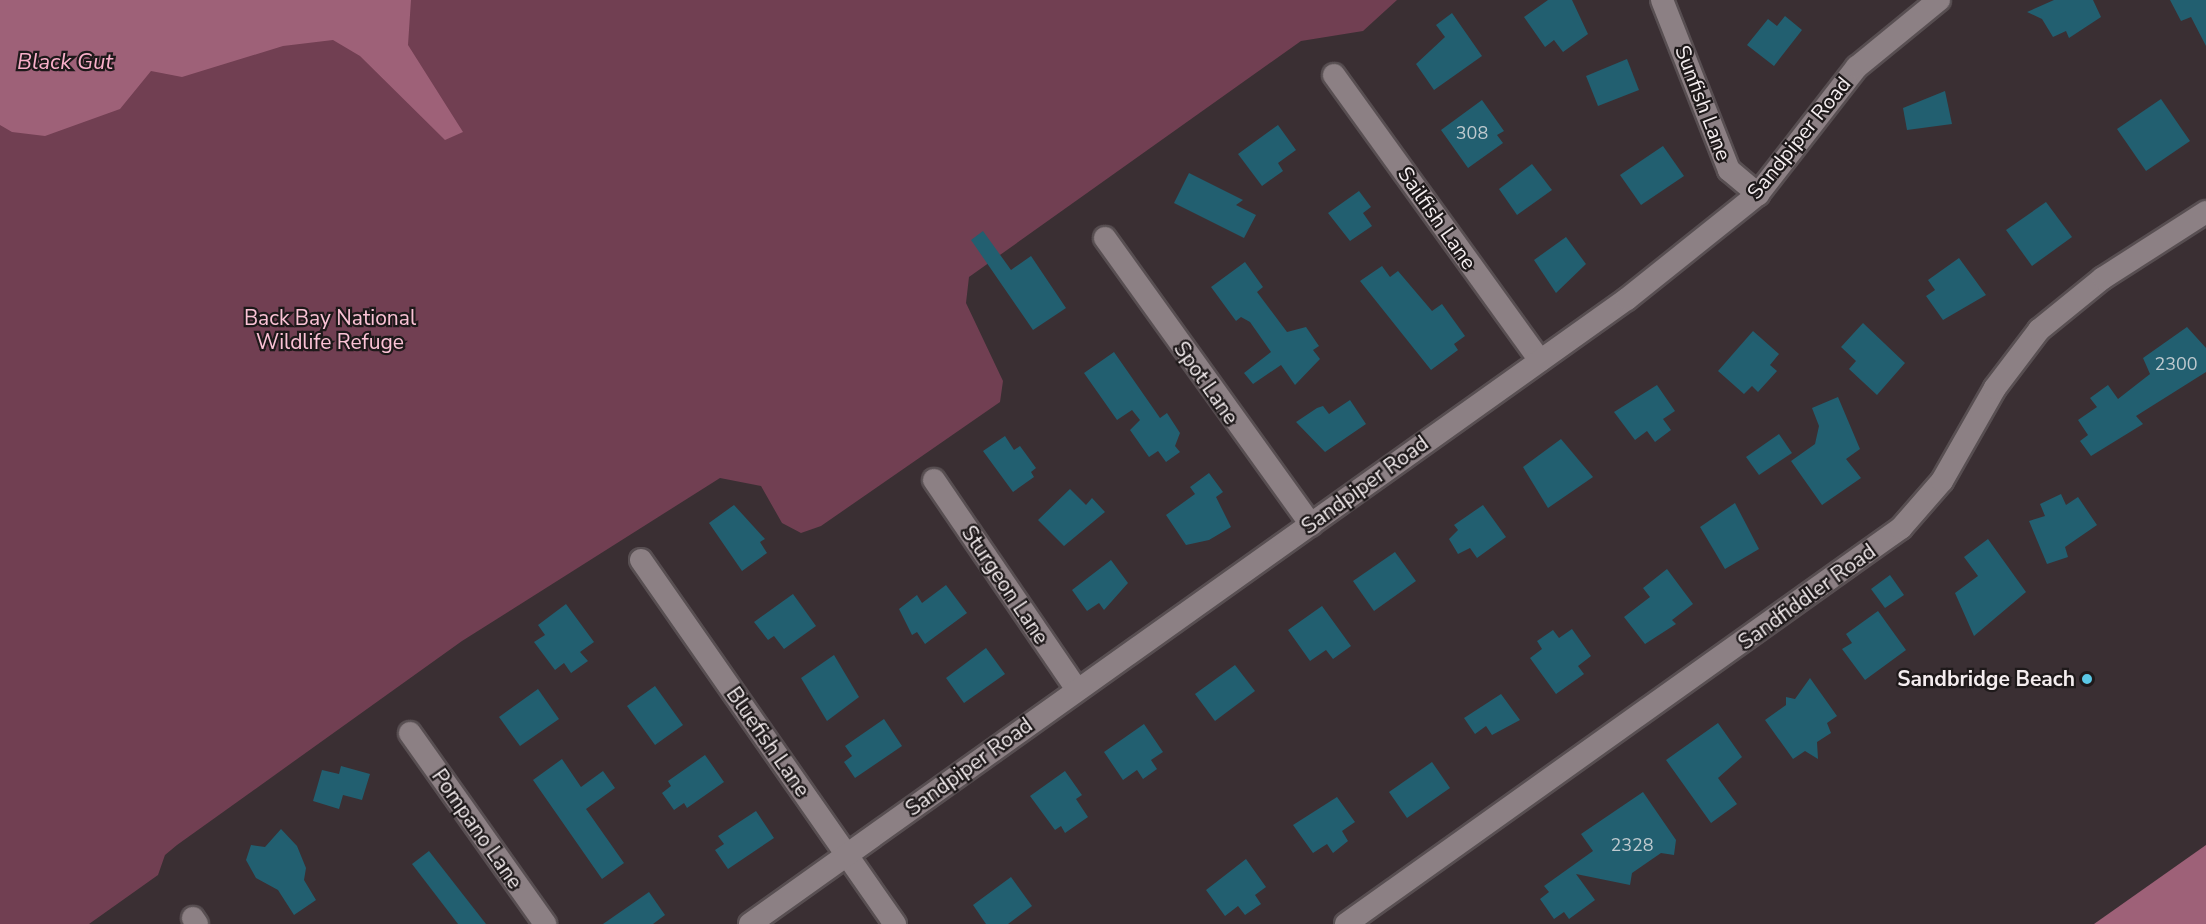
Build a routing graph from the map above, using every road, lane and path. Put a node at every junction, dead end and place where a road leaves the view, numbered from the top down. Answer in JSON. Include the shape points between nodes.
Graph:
{"nodes":[{"id":1,"x":1662,"y":0,"type":"edge"},
{"id":2,"x":1939,"y":0,"type":"edge"},
{"id":3,"x":1334,"y":75,"type":"dead end"},
{"id":4,"x":1758,"y":194,"type":"junction"},
{"id":5,"x":2206,"y":212,"type":"edge"},
{"id":6,"x":1105,"y":238,"type":"dead end"},
{"id":7,"x":1540,"y":361,"type":"junction"},
{"id":8,"x":934,"y":480,"type":"dead end"},
{"id":9,"x":1311,"y":525,"type":"junction"},
{"id":10,"x":640,"y":560,"type":"dead end"},
{"id":11,"x":1077,"y":690,"type":"junction"},
{"id":12,"x":410,"y":733,"type":"dead end"},
{"id":13,"x":848,"y":854,"type":"junction"},
{"id":14,"x":545,"y":924,"type":"edge"},
{"id":15,"x":750,"y":924,"type":"edge"},
{"id":16,"x":895,"y":924,"type":"edge"},
{"id":17,"x":1347,"y":924,"type":"edge"}],
"edges":[{"from":1,"to":4,"type":"street","name":"Sunfish Lane","via":[[1729,170]]},
{"from":2,"to":4,"type":"street","name":"Sandpiper Road","via":[[1857,67]]},
{"from":3,"to":7,"type":"street","name":"Sailfish Lane"},
{"from":4,"to":7,"type":"street","name":"Sandpiper Road","via":[[1628,299]]},
{"from":5,"to":17,"type":"street","name":"Sandfiddler Road","via":[[2103,278],[2039,330],[1995,388],[1942,482],[1901,528]]},
{"from":6,"to":9,"type":"street","name":"Spot Lane"},
{"from":7,"to":9,"type":"street","name":"Sandpiper Road"},
{"from":8,"to":11,"type":"street","name":"Sturgeon Lane"},
{"from":9,"to":11,"type":"street","name":"Sandpiper Road"},
{"from":10,"to":13,"type":"street","name":"Bluefish Lane"},
{"from":11,"to":13,"type":"street","name":"Sandpiper Road"},
{"from":12,"to":14,"type":"street","name":"Pompano Lane"},
{"from":13,"to":15,"type":"street","name":"Sandpiper Road"},
{"from":13,"to":16,"type":"street","name":"Bluefish Lane"}]}
